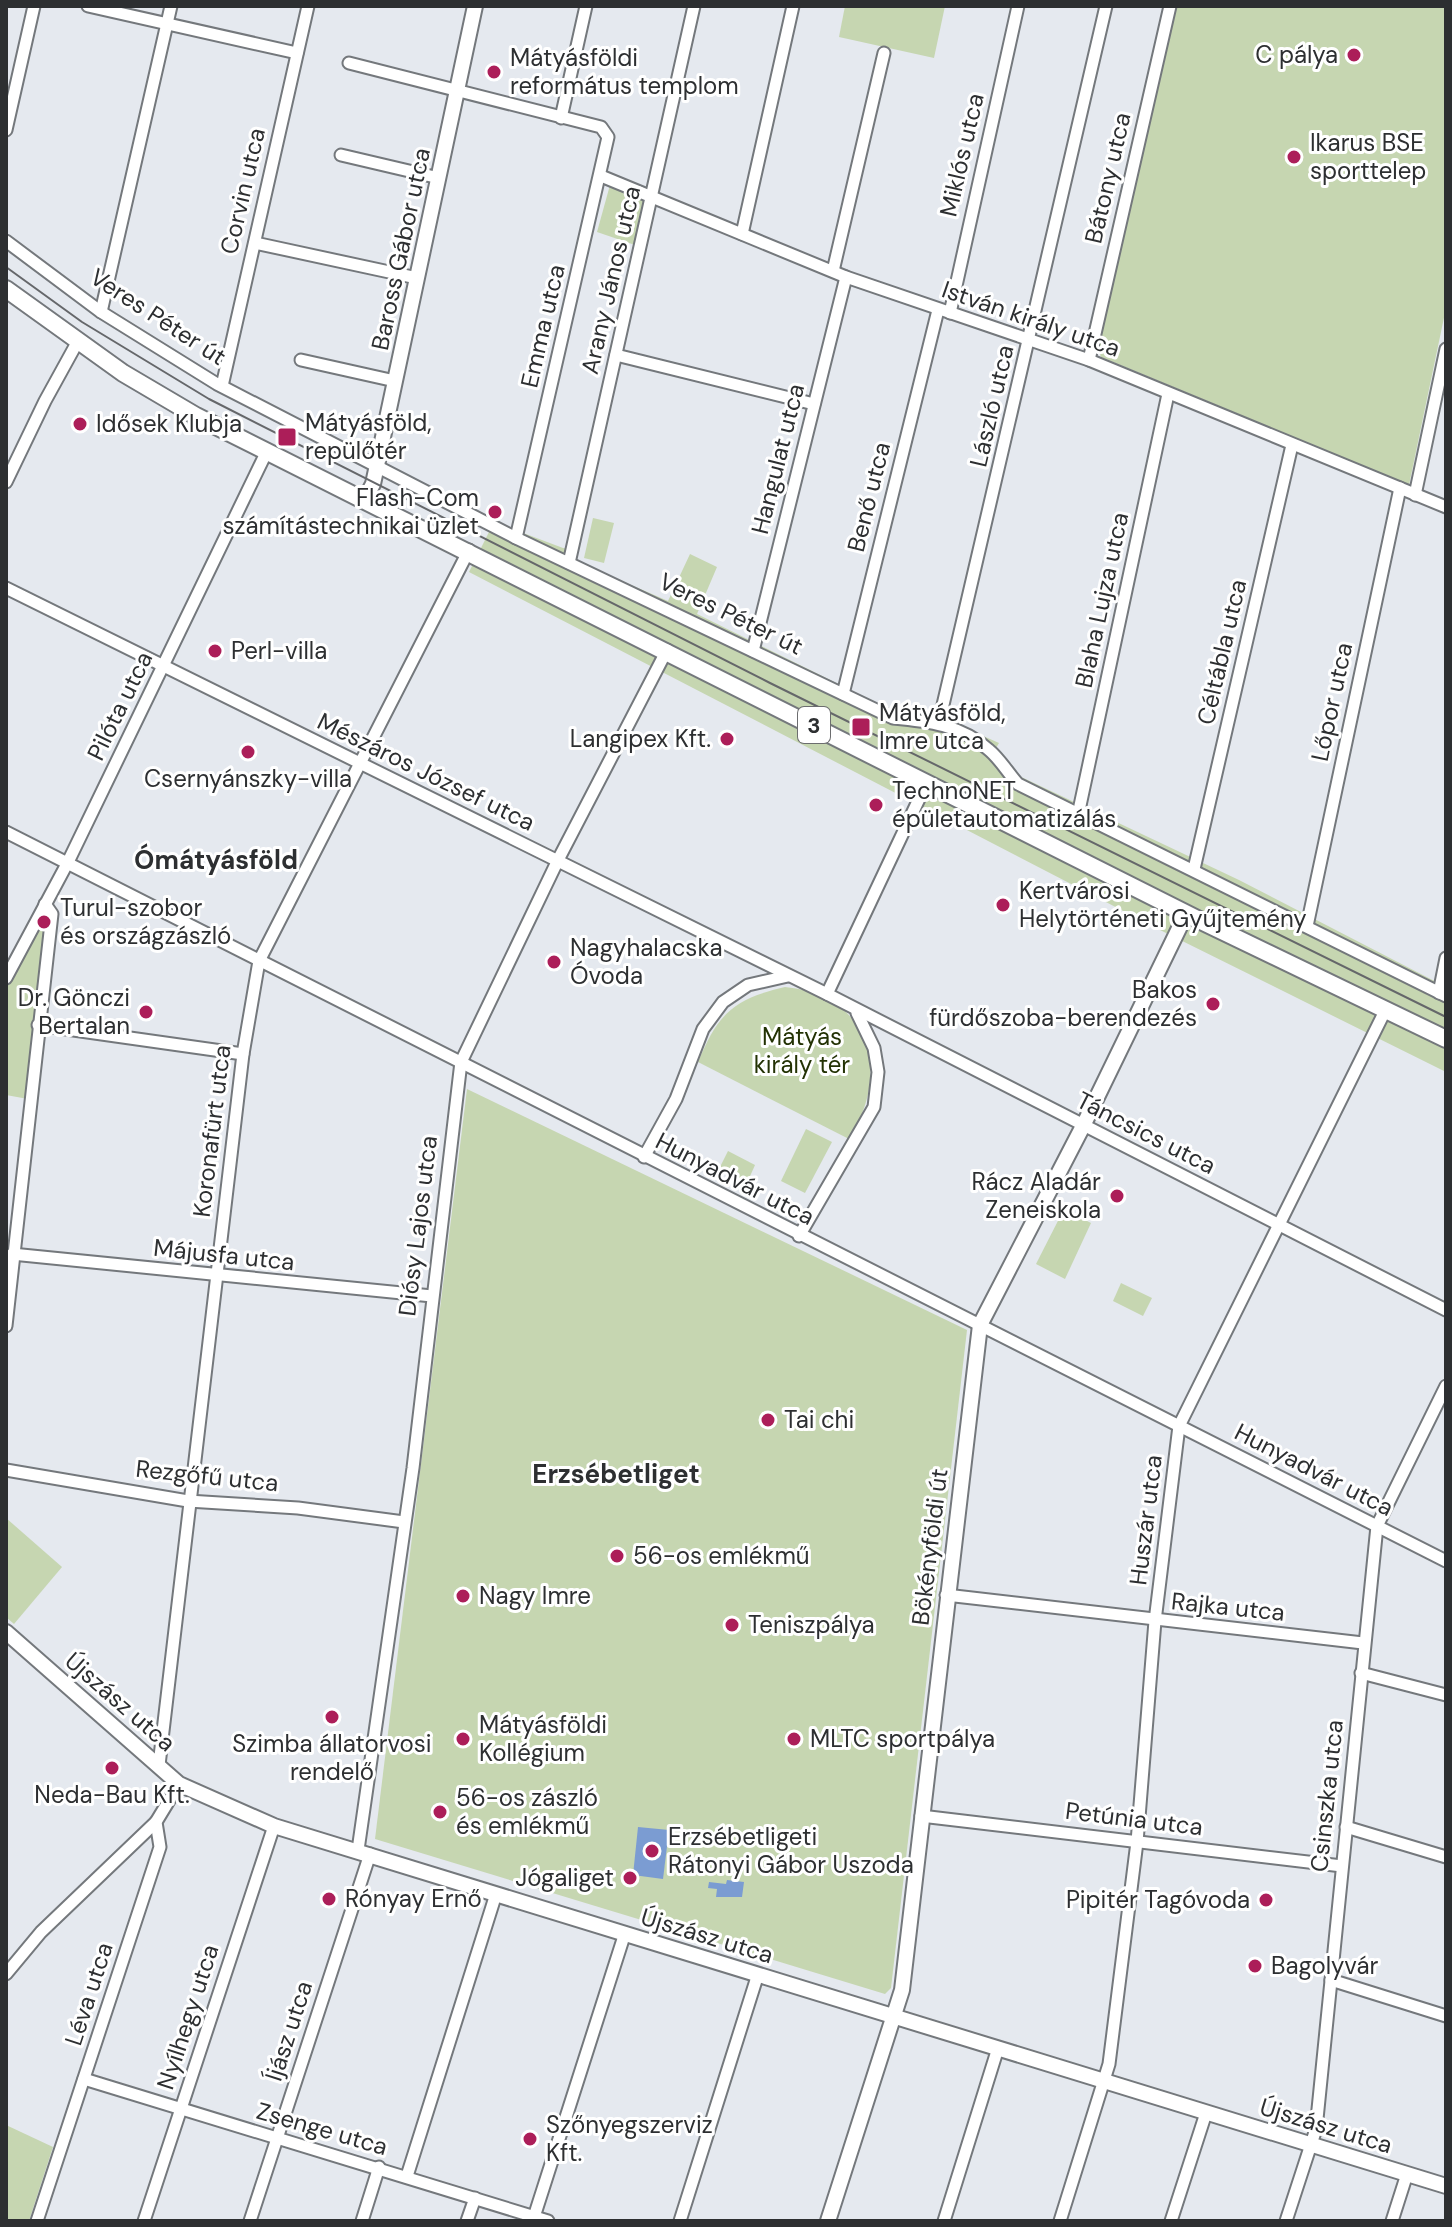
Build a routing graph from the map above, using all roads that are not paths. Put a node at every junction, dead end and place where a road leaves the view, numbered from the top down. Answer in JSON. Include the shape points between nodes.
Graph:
{"nodes":[{"id":1,"x":34,"y":6,"type":"edge"},
{"id":2,"x":88,"y":6,"type":"edge"},
{"id":3,"x":171,"y":6,"type":"edge"},
{"id":4,"x":308,"y":6,"type":"edge"},
{"id":5,"x":475,"y":6,"type":"edge"},
{"id":6,"x":586,"y":6,"type":"edge"},
{"id":7,"x":694,"y":6,"type":"edge"},
{"id":8,"x":793,"y":6,"type":"edge"},
{"id":9,"x":1018,"y":6,"type":"edge"},
{"id":10,"x":1106,"y":6,"type":"edge"},
{"id":11,"x":1170,"y":6,"type":"edge"},
{"id":12,"x":167,"y":24,"type":"junction"},
{"id":13,"x":297,"y":53,"type":"junction"},
{"id":14,"x":884,"y":53,"type":"dead end"},
{"id":15,"x":349,"y":63,"type":"dead end"},
{"id":16,"x":457,"y":90,"type":"junction"},
{"id":17,"x":561,"y":118,"type":"junction"},
{"id":18,"x":6,"y":130,"type":"edge"},
{"id":19,"x":341,"y":155,"type":"dead end"},
{"id":20,"x":601,"y":176,"type":"junction"},
{"id":21,"x":439,"y":178,"type":"junction"},
{"id":22,"x":652,"y":196,"type":"junction"},
{"id":23,"x":742,"y":234,"type":"junction"},
{"id":24,"x":6,"y":241,"type":"edge"},
{"id":25,"x":255,"y":243,"type":"junction"},
{"id":26,"x":833,"y":271,"type":"junction"},
{"id":27,"x":846,"y":277,"type":"junction"},
{"id":28,"x":417,"y":278,"type":"junction"},
{"id":29,"x":6,"y":289,"type":"edge"},
{"id":30,"x":101,"y":312,"type":"junction"},
{"id":31,"x":944,"y":312,"type":"junction"},
{"id":32,"x":1030,"y":339,"type":"junction"},
{"id":33,"x":78,"y":341,"type":"junction"},
{"id":34,"x":1446,"y":349,"type":"edge"},
{"id":35,"x":616,"y":355,"type":"junction"},
{"id":36,"x":301,"y":360,"type":"dead end"},
{"id":37,"x":1089,"y":360,"type":"junction"},
{"id":38,"x":395,"y":381,"type":"junction"},
{"id":39,"x":222,"y":386,"type":"junction"},
{"id":40,"x":1168,"y":394,"type":"junction"},
{"id":41,"x":814,"y":404,"type":"junction"},
{"id":42,"x":1292,"y":445,"type":"junction"},
{"id":43,"x":267,"y":451,"type":"junction"},
{"id":44,"x":377,"y":467,"type":"junction"},
{"id":45,"x":6,"y":482,"type":"edge"},
{"id":46,"x":1400,"y":488,"type":"junction"},
{"id":47,"x":1415,"y":495,"type":"junction"},
{"id":48,"x":365,"y":499,"type":"junction"},
{"id":49,"x":1446,"y":507,"type":"edge"},
{"id":50,"x":516,"y":538,"type":"junction"},
{"id":51,"x":469,"y":550,"type":"junction"},
{"id":52,"x":569,"y":563,"type":"junction"},
{"id":53,"x":6,"y":588,"type":"edge"},
{"id":54,"x":667,"y":650,"type":"junction"},
{"id":55,"x":753,"y":651,"type":"junction"},
{"id":56,"x":163,"y":668,"type":"junction"},
{"id":57,"x":843,"y":694,"type":"junction"},
{"id":58,"x":939,"y":722,"type":"junction"},
{"id":59,"x":360,"y":766,"type":"junction"},
{"id":60,"x":927,"y":782,"type":"junction"},
{"id":61,"x":1078,"y":815,"type":"junction"},
{"id":62,"x":6,"y":832,"type":"edge"},
{"id":63,"x":558,"y":860,"type":"junction"},
{"id":64,"x":68,"y":862,"type":"junction"},
{"id":65,"x":1194,"y":869,"type":"junction"},
{"id":66,"x":45,"y":904,"type":"junction"},
{"id":67,"x":1186,"y":914,"type":"junction"},
{"id":68,"x":1307,"y":926,"type":"junction"},
{"id":69,"x":1446,"y":958,"type":"edge"},
{"id":70,"x":259,"y":961,"type":"junction"},
{"id":71,"x":789,"y":976,"type":"junction"},
{"id":72,"x":6,"y":978,"type":"edge"},
{"id":73,"x":827,"y":994,"type":"junction"},
{"id":74,"x":1442,"y":994,"type":"edge"},
{"id":75,"x":1386,"y":1009,"type":"junction"},
{"id":76,"x":857,"y":1012,"type":"junction"},
{"id":77,"x":38,"y":1025,"type":"junction"},
{"id":78,"x":1446,"y":1039,"type":"edge"},
{"id":79,"x":243,"y":1054,"type":"junction"},
{"id":80,"x":461,"y":1062,"type":"junction"},
{"id":81,"x":1083,"y":1126,"type":"junction"},
{"id":82,"x":644,"y":1157,"type":"junction"},
{"id":83,"x":1280,"y":1226,"type":"junction"},
{"id":84,"x":799,"y":1236,"type":"junction"},
{"id":85,"x":12,"y":1254,"type":"junction"},
{"id":86,"x":216,"y":1277,"type":"junction"},
{"id":87,"x":432,"y":1296,"type":"junction"},
{"id":88,"x":1446,"y":1310,"type":"edge"},
{"id":89,"x":980,"y":1325,"type":"junction"},
{"id":90,"x":6,"y":1326,"type":"edge"},
{"id":91,"x":1446,"y":1386,"type":"edge"},
{"id":92,"x":1179,"y":1426,"type":"junction"},
{"id":93,"x":6,"y":1470,"type":"edge"},
{"id":94,"x":188,"y":1501,"type":"junction"},
{"id":95,"x":404,"y":1522,"type":"junction"},
{"id":96,"x":1377,"y":1526,"type":"junction"},
{"id":97,"x":1446,"y":1561,"type":"edge"},
{"id":98,"x":946,"y":1595,"type":"junction"},
{"id":99,"x":1155,"y":1621,"type":"junction"},
{"id":100,"x":6,"y":1632,"type":"edge"},
{"id":101,"x":1363,"y":1643,"type":"junction"},
{"id":102,"x":1361,"y":1673,"type":"junction"},
{"id":103,"x":1446,"y":1695,"type":"edge"},
{"id":104,"x":159,"y":1765,"type":"junction"},
{"id":105,"x":179,"y":1784,"type":"junction"},
{"id":106,"x":921,"y":1816,"type":"junction"},
{"id":107,"x":156,"y":1822,"type":"junction"},
{"id":108,"x":274,"y":1826,"type":"junction"},
{"id":109,"x":1346,"y":1827,"type":"junction"},
{"id":110,"x":1137,"y":1842,"type":"junction"},
{"id":111,"x":364,"y":1852,"type":"junction"},
{"id":112,"x":1446,"y":1857,"type":"edge"},
{"id":113,"x":1342,"y":1866,"type":"junction"},
{"id":114,"x":496,"y":1894,"type":"junction"},
{"id":115,"x":625,"y":1933,"type":"junction"},
{"id":116,"x":6,"y":1974,"type":"edge"},
{"id":117,"x":758,"y":1974,"type":"junction"},
{"id":118,"x":1331,"y":1980,"type":"junction"},
{"id":119,"x":892,"y":2015,"type":"junction"},
{"id":120,"x":1446,"y":2016,"type":"edge"},
{"id":121,"x":998,"y":2048,"type":"junction"},
{"id":122,"x":84,"y":2079,"type":"junction"},
{"id":123,"x":1104,"y":2081,"type":"junction"},
{"id":124,"x":180,"y":2110,"type":"junction"},
{"id":125,"x":1206,"y":2113,"type":"junction"},
{"id":126,"x":277,"y":2139,"type":"junction"},
{"id":127,"x":1310,"y":2144,"type":"junction"},
{"id":128,"x":379,"y":2167,"type":"junction"},
{"id":129,"x":1407,"y":2174,"type":"junction"},
{"id":130,"x":407,"y":2176,"type":"junction"},
{"id":131,"x":1446,"y":2186,"type":"edge"},
{"id":132,"x":475,"y":2198,"type":"junction"},
{"id":133,"x":534,"y":2217,"type":"junction"},
{"id":134,"x":37,"y":2221,"type":"edge"},
{"id":135,"x":144,"y":2221,"type":"edge"},
{"id":136,"x":250,"y":2221,"type":"edge"},
{"id":137,"x":362,"y":2221,"type":"edge"},
{"id":138,"x":467,"y":2221,"type":"edge"},
{"id":139,"x":548,"y":2221,"type":"edge"},
{"id":140,"x":680,"y":2221,"type":"edge"},
{"id":141,"x":828,"y":2221,"type":"edge"},
{"id":142,"x":944,"y":2221,"type":"edge"},
{"id":143,"x":1060,"y":2221,"type":"edge"},
{"id":144,"x":1171,"y":2221,"type":"edge"},
{"id":145,"x":1286,"y":2221,"type":"edge"},
{"id":146,"x":1392,"y":2221,"type":"edge"}],
"edges":[{"from":1,"to":18,"type":"street"},
{"from":2,"to":12,"type":"street"},
{"from":3,"to":12,"type":"street"},
{"from":4,"to":13,"type":"street","name":"Corvin utca"},
{"from":5,"to":16,"type":"street","name":"Baross Gábor utca"},
{"from":6,"to":17,"type":"street"},
{"from":7,"to":22,"type":"street","name":"Arany János utca"},
{"from":8,"to":23,"type":"street"},
{"from":9,"to":31,"type":"street","name":"Miklós utca"},
{"from":10,"to":32,"type":"street","name":"László utca"},
{"from":11,"to":37,"type":"street","name":"Bátony utca"},
{"from":12,"to":13,"type":"street"},
{"from":12,"to":30,"type":"street"},
{"from":13,"to":25,"type":"street","name":"Corvin utca"},
{"from":14,"to":26,"type":"street"},
{"from":15,"to":16,"type":"street"},
{"from":16,"to":17,"type":"street"},
{"from":16,"to":21,"type":"street","name":"Baross Gábor utca"},
{"from":17,"to":20,"type":"street","name":"Emma utca","via":[[601,127],[608,137]]},
{"from":19,"to":21,"type":"street"},
{"from":20,"to":22,"type":"street","name":"István király utca"},
{"from":20,"to":50,"type":"street","name":"Emma utca"},
{"from":21,"to":28,"type":"street","name":"Baross Gábor utca"},
{"from":22,"to":23,"type":"street","name":"István király utca"},
{"from":22,"to":35,"type":"street","name":"Arany János utca"},
{"from":23,"to":26,"type":"street","name":"István király utca"},
{"from":24,"to":30,"type":"street","name":"Veres Péter út"},
{"from":25,"to":28,"type":"street"},
{"from":25,"to":39,"type":"street","name":"Corvin utca"},
{"from":26,"to":27,"type":"street","name":"István király utca"},
{"from":27,"to":31,"type":"street","name":"István király utca"},
{"from":27,"to":41,"type":"street","name":"Hangulat utca"},
{"from":28,"to":38,"type":"street","name":"Baross Gábor utca"},
{"from":29,"to":33,"type":"main road","number":"3"},
{"from":30,"to":39,"type":"street","name":"Veres Péter út"},
{"from":31,"to":32,"type":"street","name":"István király utca"},
{"from":31,"to":57,"type":"street","name":"Benő utca"},
{"from":32,"to":37,"type":"street","name":"István király utca"},
{"from":32,"to":58,"type":"street","name":"László utca"},
{"from":33,"to":43,"type":"main road","number":"3","via":[[156,393]]},
{"from":33,"to":45,"type":"street"},
{"from":34,"to":47,"type":"street"},
{"from":35,"to":41,"type":"street"},
{"from":35,"to":52,"type":"street","name":"Arany János utca"},
{"from":36,"to":38,"type":"street"},
{"from":37,"to":40,"type":"street","name":"István király utca"},
{"from":38,"to":44,"type":"street","name":"Baross Gábor utca"},
{"from":39,"to":44,"type":"street","name":"Veres Péter út"},
{"from":40,"to":42,"type":"street","name":"István király utca"},
{"from":40,"to":61,"type":"street","name":"Blaha Lujza utca"},
{"from":41,"to":55,"type":"street","name":"Hangulat utca"},
{"from":42,"to":46,"type":"street","name":"István király utca"},
{"from":42,"to":65,"type":"street","name":"Céltábla utca"},
{"from":43,"to":48,"type":"main road","number":"3"},
{"from":43,"to":56,"type":"street","name":"Pilóta utca"},
{"from":44,"to":48,"type":"street","name":"Baross Gábor utca"},
{"from":44,"to":50,"type":"street","name":"Veres Péter út"},
{"from":46,"to":47,"type":"street","name":"István király utca"},
{"from":46,"to":68,"type":"street","name":"Lőpor utca"},
{"from":47,"to":49,"type":"street","name":"István király utca"},
{"from":48,"to":51,"type":"main road","number":"3"},
{"from":50,"to":52,"type":"street","name":"Veres Péter út"},
{"from":51,"to":54,"type":"main road","number":"3"},
{"from":51,"to":59,"type":"street","name":"Koronafürt utca"},
{"from":52,"to":55,"type":"street","name":"Veres Péter út"},
{"from":53,"to":56,"type":"street","name":"Mészáros József utca"},
{"from":54,"to":60,"type":"main road","number":"3"},
{"from":54,"to":63,"type":"street","name":"Diósy Lajos utca"},
{"from":55,"to":57,"type":"street","name":"Veres Péter út"},
{"from":56,"to":59,"type":"street","name":"Mészáros József utca"},
{"from":56,"to":64,"type":"street","name":"Pilóta utca"},
{"from":57,"to":58,"type":"street","name":"Veres Péter út","via":[[893,718]]},
{"from":58,"to":61,"type":"street","name":"Veres Péter út","via":[[991,751],[1018,784]]},
{"from":59,"to":63,"type":"street","name":"Mészáros József utca"},
{"from":59,"to":70,"type":"street","name":"Koronafürt utca"},
{"from":60,"to":67,"type":"main road","number":"3"},
{"from":60,"to":73,"type":"street"},
{"from":61,"to":65,"type":"street","name":"Veres Péter út"},
{"from":62,"to":64,"type":"street","name":"Hunyadvár utca"},
{"from":63,"to":71,"type":"street","name":"Mészáros József utca"},
{"from":63,"to":80,"type":"street","name":"Diósy Lajos utca"},
{"from":64,"to":66,"type":"street","name":"Pilóta utca"},
{"from":64,"to":70,"type":"street","name":"Hunyadvár utca"},
{"from":65,"to":68,"type":"street","name":"Veres Péter út"},
{"from":66,"to":72,"type":"street","name":"Pilóta utca"},
{"from":66,"to":77,"type":"street","via":[[52,914]]},
{"from":67,"to":75,"type":"main road","number":"3"},
{"from":67,"to":81,"type":"street","name":"Bökényföldi út"},
{"from":68,"to":74,"type":"street","name":"Veres Péter út"},
{"from":69,"to":74,"type":"street"},
{"from":70,"to":79,"type":"street","name":"Koronafürt utca"},
{"from":70,"to":80,"type":"street","name":"Hunyadvár utca"},
{"from":71,"to":73,"type":"street","name":"Mészáros József utca"},
{"from":71,"to":82,"type":"street","via":[[748,985],[723,1002],[703,1029],[676,1099]]},
{"from":73,"to":76,"type":"street","name":"Táncsics utca"},
{"from":75,"to":78,"type":"main road","number":"3"},
{"from":75,"to":83,"type":"street","name":"Huszár utca"},
{"from":76,"to":81,"type":"street","name":"Táncsics utca"},
{"from":76,"to":84,"type":"street","via":[[874,1048],[874,1107]]},
{"from":77,"to":79,"type":"street"},
{"from":77,"to":85,"type":"street"},
{"from":79,"to":86,"type":"street","name":"Koronafürt utca"},
{"from":80,"to":82,"type":"street","name":"Hunyadvár utca"},
{"from":80,"to":87,"type":"street","name":"Diósy Lajos utca"},
{"from":81,"to":83,"type":"street","name":"Táncsics utca"},
{"from":81,"to":89,"type":"street","name":"Bökényföldi út"},
{"from":82,"to":84,"type":"street","name":"Hunyadvár utca"},
{"from":83,"to":88,"type":"street","name":"Táncsics utca"},
{"from":83,"to":92,"type":"street","name":"Huszár utca"},
{"from":84,"to":89,"type":"street","name":"Hunyadvár utca"},
{"from":85,"to":86,"type":"street","name":"Májusfa utca"},
{"from":85,"to":90,"type":"street"},
{"from":86,"to":87,"type":"street","name":"Májusfa utca"},
{"from":86,"to":94,"type":"street","name":"Koronafürt utca"},
{"from":87,"to":95,"type":"street","name":"Diósy Lajos utca"},
{"from":89,"to":92,"type":"street","name":"Hunyadvár utca"},
{"from":89,"to":98,"type":"street","name":"Bökényföldi út"},
{"from":91,"to":96,"type":"street","name":"Csinszka utca"},
{"from":92,"to":96,"type":"street","name":"Hunyadvár utca"},
{"from":92,"to":99,"type":"street","name":"Huszár utca"},
{"from":93,"to":94,"type":"street","name":"Rezgőfű utca"},
{"from":94,"to":95,"type":"street","name":"Rezgőfű utca"},
{"from":94,"to":104,"type":"street","name":"Koronafürt utca"},
{"from":95,"to":111,"type":"street","name":"Diósy Lajos utca"},
{"from":96,"to":97,"type":"street","name":"Hunyadvár utca"},
{"from":96,"to":101,"type":"street","name":"Csinszka utca"},
{"from":98,"to":99,"type":"street","name":"Rajka utca"},
{"from":98,"to":106,"type":"street","name":"Bökényföldi út"},
{"from":99,"to":101,"type":"street","name":"Rajka utca"},
{"from":99,"to":110,"type":"street","name":"Huszár utca"},
{"from":100,"to":104,"type":"street","name":"Újszász utca"},
{"from":101,"to":102,"type":"street","name":"Csinszka utca"},
{"from":102,"to":103,"type":"street"},
{"from":102,"to":109,"type":"street","name":"Csinszka utca"},
{"from":104,"to":105,"type":"street","name":"Újszász utca"},
{"from":105,"to":107,"type":"street"},
{"from":105,"to":108,"type":"street","name":"Újszász utca"},
{"from":106,"to":110,"type":"street","name":"Petúnia utca"},
{"from":106,"to":119,"type":"street","name":"Bökényföldi út","via":[[902,1990]]},
{"from":107,"to":116,"type":"street","via":[[41,1932]]},
{"from":107,"to":122,"type":"street","name":"Léva utca","via":[[160,1847]]},
{"from":108,"to":111,"type":"street","name":"Újszász utca"},
{"from":108,"to":124,"type":"street","name":"Nyílhegy utca"},
{"from":109,"to":112,"type":"street"},
{"from":109,"to":113,"type":"street","name":"Csinszka utca"},
{"from":110,"to":113,"type":"street","name":"Petúnia utca"},
{"from":110,"to":123,"type":"street","name":"Huszár utca"},
{"from":111,"to":114,"type":"street","name":"Újszász utca"},
{"from":111,"to":126,"type":"street","name":"Íjász utca"},
{"from":113,"to":118,"type":"street","name":"Csinszka utca"},
{"from":114,"to":115,"type":"street","name":"Újszász utca"},
{"from":114,"to":130,"type":"street"},
{"from":115,"to":117,"type":"street","name":"Újszász utca"},
{"from":115,"to":133,"type":"street"},
{"from":117,"to":119,"type":"street","name":"Újszász utca"},
{"from":117,"to":140,"type":"street"},
{"from":118,"to":120,"type":"street"},
{"from":118,"to":127,"type":"street","name":"Csinszka utca","via":[[1316,2129]]},
{"from":119,"to":121,"type":"street","name":"Újszász utca"},
{"from":119,"to":141,"type":"street","name":"Bökényföldi út"},
{"from":121,"to":123,"type":"street","name":"Újszász utca"},
{"from":121,"to":142,"type":"street"},
{"from":122,"to":124,"type":"street","name":"Zsenge utca"},
{"from":122,"to":134,"type":"street","name":"Léva utca"},
{"from":123,"to":125,"type":"street","name":"Újszász utca"},
{"from":123,"to":143,"type":"street","name":"Huszár utca"},
{"from":124,"to":126,"type":"street","name":"Zsenge utca"},
{"from":124,"to":135,"type":"street","name":"Nyílhegy utca"},
{"from":125,"to":127,"type":"street","name":"Újszász utca"},
{"from":125,"to":144,"type":"street"},
{"from":126,"to":128,"type":"street","name":"Zsenge utca"},
{"from":126,"to":136,"type":"street","name":"Íjász utca"},
{"from":127,"to":129,"type":"street","name":"Újszász utca"},
{"from":127,"to":145,"type":"street","name":"Csinszka utca"},
{"from":128,"to":130,"type":"street","name":"Zsenge utca"},
{"from":128,"to":137,"type":"street"},
{"from":129,"to":131,"type":"street","name":"Újszász utca"},
{"from":129,"to":146,"type":"street"},
{"from":130,"to":132,"type":"street","name":"Zsenge utca"},
{"from":132,"to":133,"type":"street","name":"Zsenge utca"},
{"from":132,"to":138,"type":"street"},
{"from":133,"to":139,"type":"street","name":"Zsenge utca"}]}
